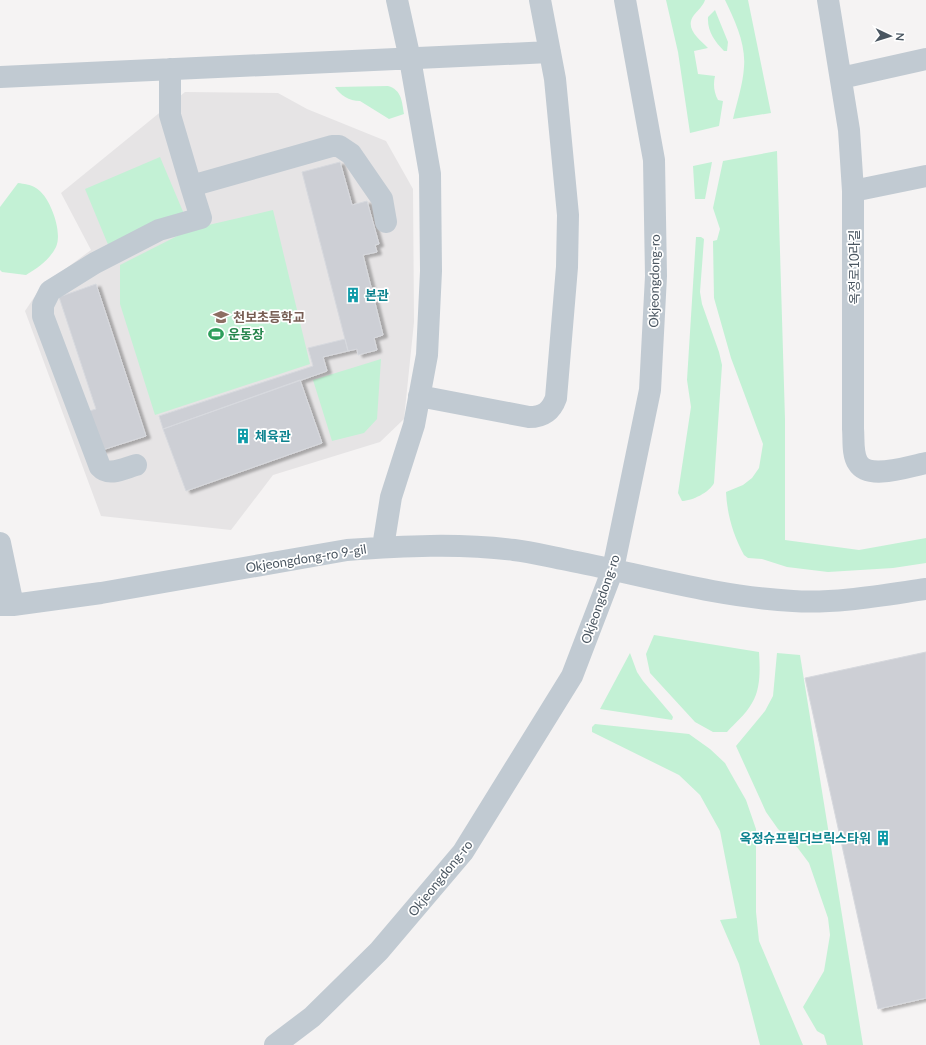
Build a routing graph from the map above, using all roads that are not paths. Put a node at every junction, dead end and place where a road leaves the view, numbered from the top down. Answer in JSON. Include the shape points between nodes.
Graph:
{"nodes":[{"id":1,"x":397,"y":0,"type":"edge"},
{"id":2,"x":540,"y":0,"type":"edge"},
{"id":3,"x":626,"y":0,"type":"edge"},
{"id":4,"x":828,"y":0,"type":"edge"},
{"id":5,"x":550,"y":52,"type":"junction"},
{"id":6,"x":410,"y":59,"type":"junction"},
{"id":7,"x":926,"y":59,"type":"edge"},
{"id":8,"x":170,"y":69,"type":"junction"},
{"id":9,"x":0,"y":77,"type":"edge"},
{"id":10,"x":841,"y":78,"type":"junction"},
{"id":11,"x":926,"y":176,"type":"edge"},
{"id":12,"x":191,"y":186,"type":"junction"},
{"id":13,"x":853,"y":191,"type":"junction"},
{"id":14,"x":386,"y":222,"type":"dead end"},
{"id":15,"x":419,"y":396,"type":"junction"},
{"id":16,"x":926,"y":463,"type":"edge"},
{"id":17,"x":136,"y":465,"type":"dead end"},
{"id":18,"x":0,"y":543,"type":"edge"},
{"id":19,"x":383,"y":547,"type":"junction"},
{"id":20,"x":613,"y":569,"type":"junction"},
{"id":21,"x":926,"y":589,"type":"edge"},
{"id":22,"x":6,"y":605,"type":"edge"},
{"id":23,"x":275,"y":1045,"type":"edge"}],
"edges":[{"from":1,"to":6,"type":"street"},
{"from":2,"to":5,"type":"street"},
{"from":3,"to":20,"type":"street","name":"Okjeongdong-ro","via":[[654,160],[656,276],[650,390]]},
{"from":4,"to":10,"type":"street","name":"옥정로10라길"},
{"from":5,"to":6,"type":"street"},
{"from":5,"to":15,"type":"street","via":[[556,87],[568,215],[568,267],[560,373],[553,406],[543,416],[529,417]]},
{"from":6,"to":8,"type":"street"},
{"from":6,"to":15,"type":"street","via":[[431,187],[428,343]]},
{"from":7,"to":10,"type":"street"},
{"from":8,"to":9,"type":"street"},
{"from":8,"to":12,"type":"street","via":[[170,115]]},
{"from":10,"to":13,"type":"street","name":"옥정로10라길"},
{"from":11,"to":13,"type":"street"},
{"from":12,"to":14,"type":"street","via":[[332,146],[340,146],[351,154],[382,199]]},
{"from":12,"to":17,"type":"street","via":[[201,218],[159,230],[95,263],[50,291],[43,305],[43,316],[100,467],[111,472]]},
{"from":13,"to":16,"type":"street","name":"옥정로10라길","via":[[855,454],[858,463],[872,472]]},
{"from":15,"to":19,"type":"street","via":[[409,444],[391,497]]},
{"from":18,"to":22,"type":"street"},
{"from":19,"to":20,"type":"street","name":"Okjeongdong-ro 9-gil","via":[[462,546],[515,550]]},
{"from":19,"to":22,"type":"street","name":"Okjeongdong-ro 9-gil","via":[[347,550],[102,594]]},
{"from":20,"to":21,"type":"street","name":"Okjeongdong-ro 9-gil","via":[[703,590],[794,602],[862,598]]},
{"from":20,"to":23,"type":"street","name":"Okjeongdong-ro","via":[[572,676],[463,852],[379,951],[312,1017]]}]}
